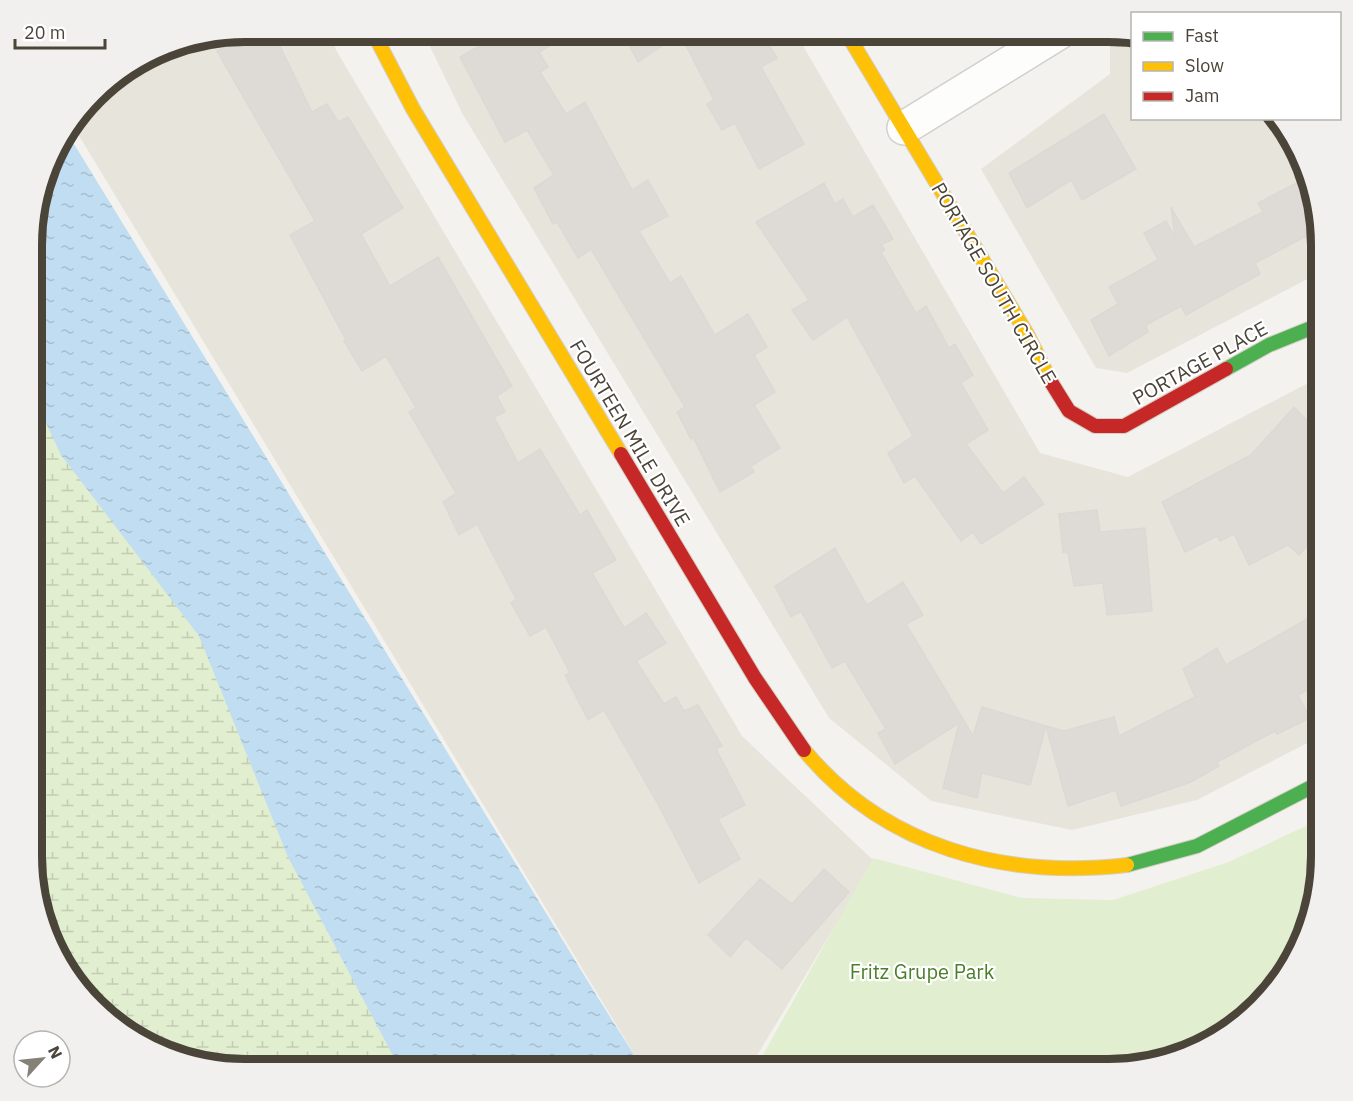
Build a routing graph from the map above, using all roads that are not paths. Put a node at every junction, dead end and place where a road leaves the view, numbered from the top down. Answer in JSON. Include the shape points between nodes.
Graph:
{"nodes":[{"id":1,"x":378,"y":42,"type":"edge"},
{"id":2,"x":852,"y":42,"type":"edge"},
{"id":3,"x":1044,"y":42,"type":"edge"},
{"id":4,"x":904,"y":128,"type":"junction"},
{"id":5,"x":1311,"y":328,"type":"edge"},
{"id":6,"x":1095,"y":426,"type":"joint"},
{"id":7,"x":1311,"y":787,"type":"edge"}],
"edges":[{"from":1,"to":7,"type":"street","name":"FOURTEEN MILE DRIVE","via":[[413,109],[755,678],[795,740],[852,797],[891,824],[974,859],[1068,872],[1127,866],[1200,845]]},
{"from":2,"to":4,"type":"street","name":"PORTAGE SOUTH CIRCLE"},
{"from":3,"to":4,"type":"street"},
{"from":4,"to":6,"type":"street","name":"PORTAGE SOUTH CIRCLE","via":[[1069,411]]},
{"from":5,"to":6,"type":"street","name":"PORTAGE PLACE","via":[[1269,345],[1124,426]]}]}
